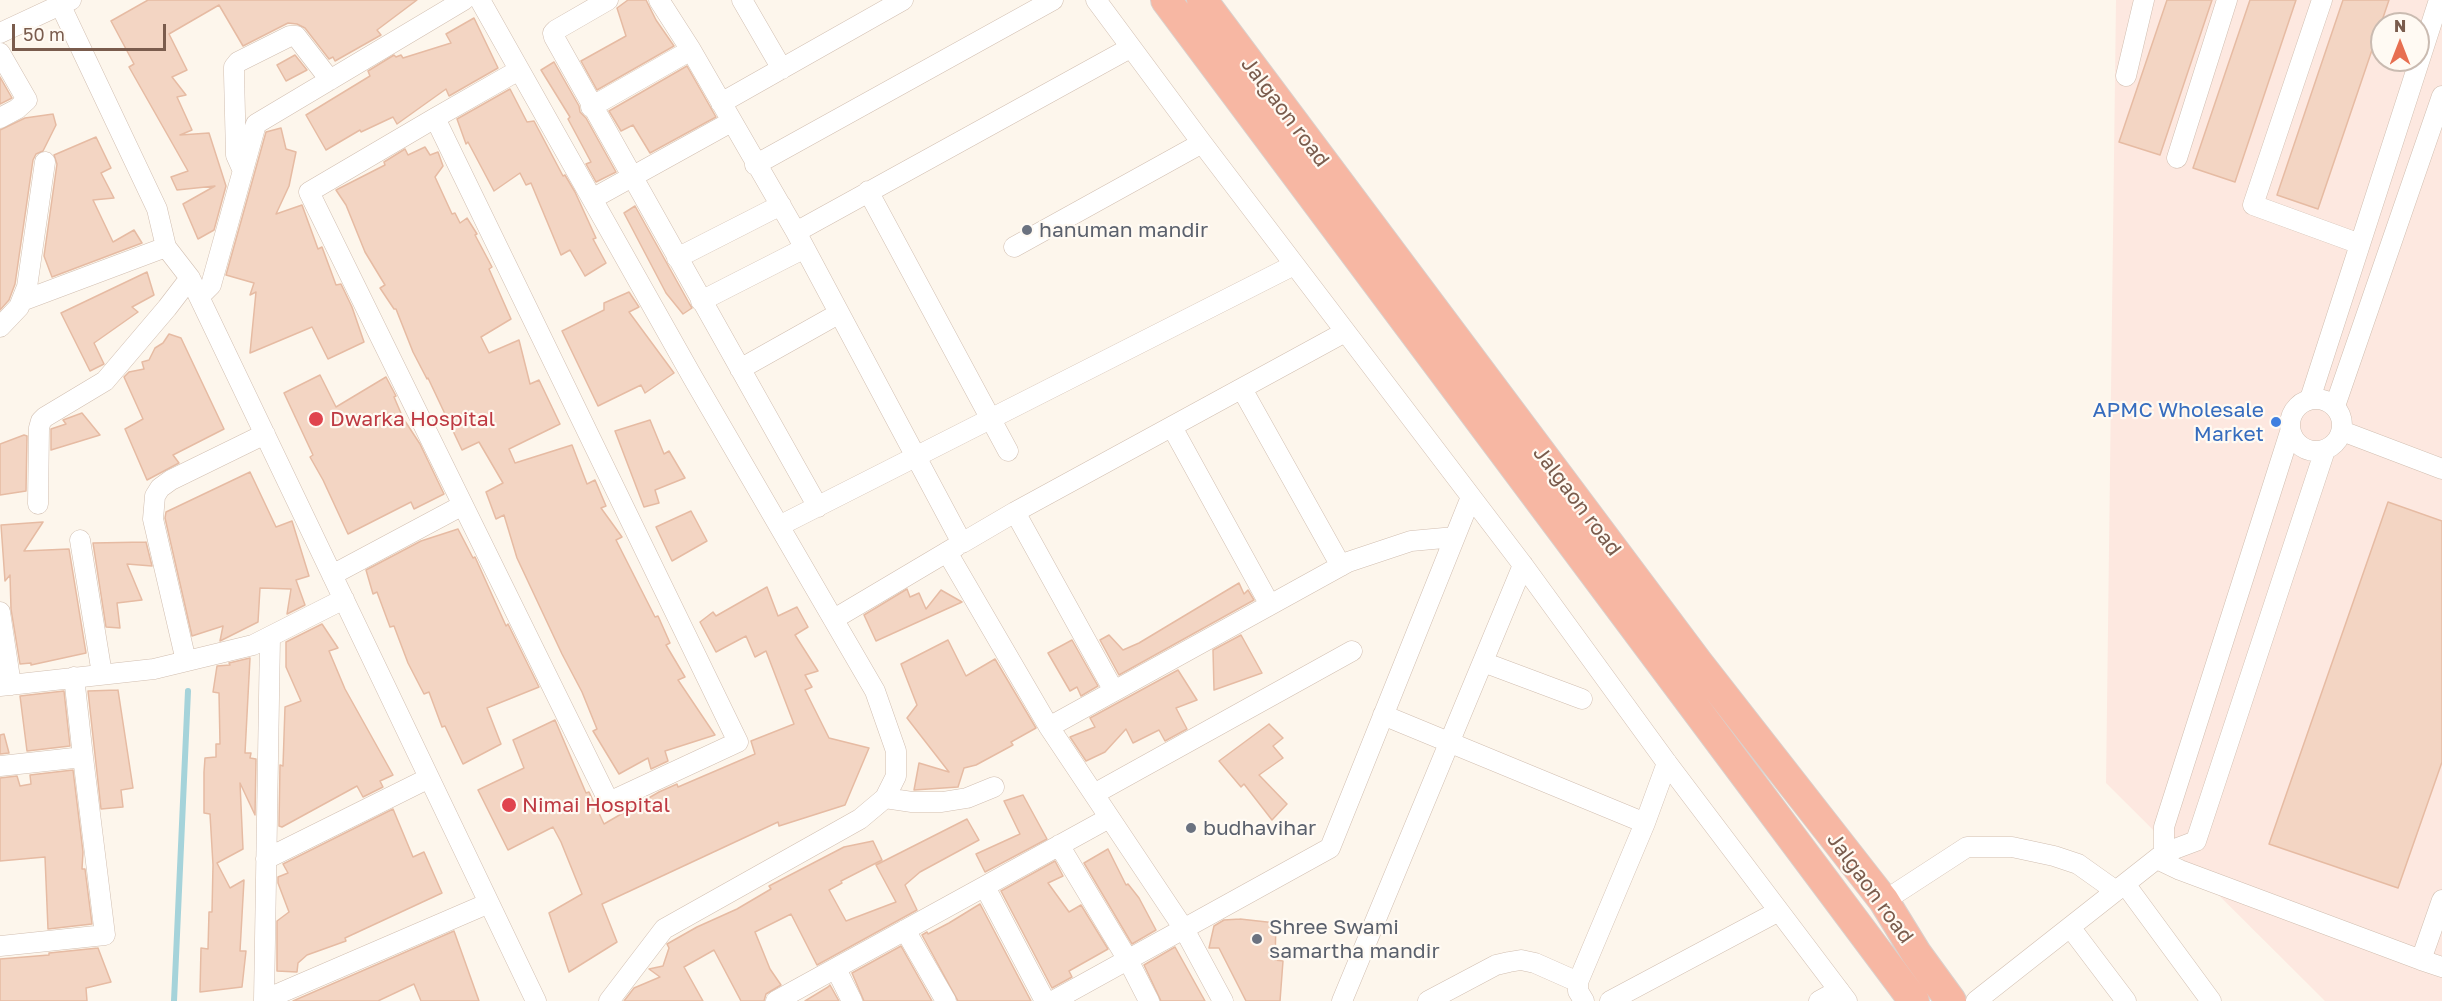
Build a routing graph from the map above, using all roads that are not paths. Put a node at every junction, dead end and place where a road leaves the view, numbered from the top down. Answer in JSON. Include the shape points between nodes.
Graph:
{"nodes":[{"id":1,"x":464,"y":0,"type":"edge"},
{"id":2,"x":480,"y":0,"type":"edge"},
{"id":3,"x":608,"y":0,"type":"edge"},
{"id":4,"x":659,"y":0,"type":"edge"},
{"id":5,"x":742,"y":0,"type":"edge"},
{"id":6,"x":903,"y":0,"type":"edge"},
{"id":7,"x":1053,"y":0,"type":"edge"},
{"id":8,"x":1096,"y":0,"type":"edge"},
{"id":9,"x":1166,"y":0,"type":"edge"},
{"id":10,"x":1202,"y":0,"type":"edge"},
{"id":11,"x":2144,"y":0,"type":"edge"},
{"id":12,"x":2227,"y":0,"type":"edge"},
{"id":13,"x":2322,"y":0,"type":"edge"},
{"id":14,"x":2439,"y":0,"type":"edge"},
{"id":15,"x":63,"y":2,"type":"edge"},
{"id":16,"x":0,"y":33,"type":"edge"},
{"id":17,"x":1130,"y":48,"type":"junction"},
{"id":18,"x":691,"y":51,"type":"junction"},
{"id":19,"x":0,"y":53,"type":"edge"},
{"id":20,"x":783,"y":69,"type":"junction"},
{"id":21,"x":519,"y":70,"type":"junction"},
{"id":22,"x":2126,"y":76,"type":"dead end"},
{"id":23,"x":330,"y":80,"type":"junction"},
{"id":24,"x":2442,"y":96,"type":"edge"},
{"id":25,"x":721,"y":103,"type":"junction"},
{"id":26,"x":591,"y":107,"type":"junction"},
{"id":27,"x":0,"y":118,"type":"edge"},
{"id":28,"x":435,"y":118,"type":"junction"},
{"id":29,"x":731,"y":122,"type":"junction"},
{"id":30,"x":1202,"y":143,"type":"junction"},
{"id":31,"x":2177,"y":158,"type":"dead end"},
{"id":32,"x":45,"y":162,"type":"dead end"},
{"id":33,"x":755,"y":165,"type":"junction"},
{"id":34,"x":243,"y":171,"type":"junction"},
{"id":35,"x":631,"y":177,"type":"junction"},
{"id":36,"x":868,"y":191,"type":"junction"},
{"id":37,"x":592,"y":199,"type":"junction"},
{"id":38,"x":781,"y":205,"type":"junction"},
{"id":39,"x":799,"y":241,"type":"junction"},
{"id":40,"x":2360,"y":244,"type":"junction"},
{"id":41,"x":1014,"y":247,"type":"dead end"},
{"id":42,"x":166,"y":248,"type":"junction"},
{"id":43,"x":677,"y":258,"type":"junction"},
{"id":44,"x":1294,"y":265,"type":"junction"},
{"id":45,"x":190,"y":278,"type":"junction"},
{"id":46,"x":199,"y":297,"type":"junction"},
{"id":47,"x":22,"y":301,"type":"junction"},
{"id":48,"x":701,"y":301,"type":"junction"},
{"id":49,"x":838,"y":314,"type":"junction"},
{"id":50,"x":0,"y":327,"type":"edge"},
{"id":51,"x":1345,"y":332,"type":"junction"},
{"id":52,"x":740,"y":369,"type":"junction"},
{"id":53,"x":1242,"y":388,"type":"junction"},
{"id":54,"x":2310,"y":399,"type":"junction"},
{"id":55,"x":2335,"y":406,"type":"junction"},
{"id":56,"x":990,"y":420,"type":"junction"},
{"id":57,"x":1172,"y":427,"type":"junction"},
{"id":58,"x":2342,"y":431,"type":"junction"},
{"id":59,"x":2290,"y":432,"type":"junction"},
{"id":60,"x":265,"y":434,"type":"junction"},
{"id":61,"x":2325,"y":450,"type":"junction"},
{"id":62,"x":1008,"y":451,"type":"dead end"},
{"id":63,"x":916,"y":458,"type":"junction"},
{"id":64,"x":2442,"y":469,"type":"edge"},
{"id":65,"x":1471,"y":497,"type":"junction"},
{"id":66,"x":38,"y":504,"type":"dead end"},
{"id":67,"x":463,"y":505,"type":"junction"},
{"id":68,"x":818,"y":507,"type":"junction"},
{"id":69,"x":1015,"y":512,"type":"junction"},
{"id":70,"x":779,"y":526,"type":"junction"},
{"id":71,"x":1455,"y":537,"type":"junction"},
{"id":72,"x":80,"y":540,"type":"dead end"},
{"id":73,"x":955,"y":548,"type":"junction"},
{"id":74,"x":1523,"y":565,"type":"junction"},
{"id":75,"x":1341,"y":566,"type":"junction"},
{"id":76,"x":332,"y":574,"type":"junction"},
{"id":77,"x":344,"y":599,"type":"junction"},
{"id":78,"x":1270,"y":605,"type":"junction"},
{"id":79,"x":0,"y":612,"type":"edge"},
{"id":80,"x":834,"y":619,"type":"junction"},
{"id":81,"x":270,"y":637,"type":"junction"},
{"id":82,"x":1352,"y":651,"type":"dead end"},
{"id":83,"x":186,"y":661,"type":"junction"},
{"id":84,"x":1483,"y":662,"type":"junction"},
{"id":85,"x":102,"y":674,"type":"junction"},
{"id":86,"x":74,"y":677,"type":"junction"},
{"id":87,"x":5,"y":685,"type":"edge"},
{"id":88,"x":1114,"y":691,"type":"junction"},
{"id":89,"x":1582,"y":699,"type":"dead end"},
{"id":90,"x":1383,"y":715,"type":"junction"},
{"id":91,"x":1049,"y":727,"type":"junction"},
{"id":92,"x":1450,"y":743,"type":"junction"},
{"id":93,"x":83,"y":757,"type":"junction"},
{"id":94,"x":1667,"y":763,"type":"junction"},
{"id":95,"x":0,"y":766,"type":"edge"},
{"id":96,"x":429,"y":778,"type":"junction"},
{"id":97,"x":994,"y":787,"type":"dead end"},
{"id":98,"x":1094,"y":794,"type":"junction"},
{"id":99,"x":885,"y":798,"type":"junction"},
{"id":100,"x":1109,"y":818,"type":"junction"},
{"id":101,"x":1645,"y":823,"type":"junction"},
{"id":102,"x":1059,"y":845,"type":"junction"},
{"id":103,"x":2161,"y":856,"type":"junction"},
{"id":104,"x":266,"y":859,"type":"junction"},
{"id":105,"x":985,"y":887,"type":"junction"},
{"id":106,"x":2120,"y":887,"type":"junction"},
{"id":107,"x":2442,"y":900,"type":"edge"},
{"id":108,"x":1884,"y":901,"type":"junction"},
{"id":109,"x":489,"y":903,"type":"junction"},
{"id":110,"x":1779,"y":911,"type":"junction"},
{"id":111,"x":2070,"y":927,"type":"junction"},
{"id":112,"x":1184,"y":929,"type":"junction"},
{"id":113,"x":905,"y":930,"type":"junction"},
{"id":114,"x":0,"y":946,"type":"edge"},
{"id":115,"x":1128,"y":960,"type":"junction"},
{"id":116,"x":2421,"y":960,"type":"junction"},
{"id":117,"x":2442,"y":967,"type":"edge"},
{"id":118,"x":836,"y":969,"type":"junction"},
{"id":119,"x":1578,"y":982,"type":"junction"},
{"id":120,"x":1843,"y":995,"type":"edge"},
{"id":121,"x":263,"y":1000,"type":"edge"},
{"id":122,"x":536,"y":1001,"type":"edge"},
{"id":123,"x":609,"y":1001,"type":"edge"},
{"id":124,"x":776,"y":1001,"type":"edge"},
{"id":125,"x":852,"y":1001,"type":"edge"},
{"id":126,"x":946,"y":1001,"type":"edge"},
{"id":127,"x":1045,"y":1001,"type":"edge"},
{"id":128,"x":1053,"y":1001,"type":"edge"},
{"id":129,"x":1149,"y":1001,"type":"edge"},
{"id":130,"x":1223,"y":1001,"type":"edge"},
{"id":131,"x":1342,"y":1001,"type":"edge"},
{"id":132,"x":1428,"y":1001,"type":"edge"},
{"id":133,"x":1584,"y":1001,"type":"edge"},
{"id":134,"x":1610,"y":1001,"type":"edge"},
{"id":135,"x":1819,"y":1001,"type":"edge"},
{"id":136,"x":1914,"y":1001,"type":"edge"},
{"id":137,"x":1951,"y":1001,"type":"edge"},
{"id":138,"x":1976,"y":1001,"type":"edge"},
{"id":139,"x":2126,"y":1001,"type":"edge"},
{"id":140,"x":2211,"y":1001,"type":"edge"}],
"edges":[{"from":1,"to":23,"type":"street"},
{"from":2,"to":21,"type":"street"},
{"from":3,"to":26,"type":"street","via":[[553,33]]},
{"from":4,"to":18,"type":"street"},
{"from":5,"to":20,"type":"street"},
{"from":6,"to":20,"type":"street"},
{"from":7,"to":33,"type":"street"},
{"from":8,"to":17,"type":"street"},
{"from":9,"to":136,"type":"highway","name":"Jalgaon road"},
{"from":10,"to":108,"type":"highway","name":"Jalgaon road","via":[[1698,663]]},
{"from":11,"to":22,"type":"street"},
{"from":12,"to":31,"type":"street"},
{"from":13,"to":40,"type":"street","via":[[2253,205]]},
{"from":14,"to":40,"type":"street"},
{"from":15,"to":16,"type":"street"},
{"from":15,"to":42,"type":"street","via":[[157,209]]},
{"from":17,"to":30,"type":"street"},
{"from":17,"to":36,"type":"street"},
{"from":18,"to":25,"type":"street"},
{"from":18,"to":26,"type":"street"},
{"from":19,"to":27,"type":"street","via":[[27,100]]},
{"from":20,"to":25,"type":"street"},
{"from":21,"to":28,"type":"street"},
{"from":21,"to":37,"type":"street"},
{"from":23,"to":34,"type":"street","via":[[256,124]]},
{"from":23,"to":34,"type":"street","via":[[296,36],[238,62],[234,67],[236,155]]},
{"from":24,"to":55,"type":"street"},
{"from":25,"to":29,"type":"street"},
{"from":26,"to":35,"type":"street"},
{"from":28,"to":67,"type":"street","via":[[309,192]]},
{"from":28,"to":67,"type":"street","via":[[738,742],[609,802]]},
{"from":29,"to":33,"type":"street"},
{"from":29,"to":35,"type":"street"},
{"from":30,"to":41,"type":"street"},
{"from":30,"to":44,"type":"street"},
{"from":32,"to":47,"type":"street"},
{"from":33,"to":38,"type":"street"},
{"from":34,"to":46,"type":"street","via":[[211,285]]},
{"from":35,"to":37,"type":"street"},
{"from":35,"to":43,"type":"street"},
{"from":36,"to":39,"type":"street"},
{"from":36,"to":56,"type":"street"},
{"from":37,"to":70,"type":"street"},
{"from":38,"to":39,"type":"street"},
{"from":38,"to":43,"type":"street"},
{"from":39,"to":48,"type":"street"},
{"from":39,"to":49,"type":"street"},
{"from":40,"to":54,"type":"street"},
{"from":42,"to":45,"type":"street"},
{"from":42,"to":47,"type":"street"},
{"from":43,"to":48,"type":"street"},
{"from":44,"to":51,"type":"street"},
{"from":44,"to":56,"type":"street"},
{"from":45,"to":46,"type":"street"},
{"from":45,"to":66,"type":"street","via":[[105,381],[41,422]]},
{"from":46,"to":60,"type":"street"},
{"from":47,"to":50,"type":"street"},
{"from":48,"to":52,"type":"street"},
{"from":49,"to":52,"type":"street"},
{"from":49,"to":63,"type":"street"},
{"from":51,"to":53,"type":"street"},
{"from":51,"to":65,"type":"street"},
{"from":52,"to":68,"type":"street"},
{"from":53,"to":57,"type":"street"},
{"from":53,"to":75,"type":"street"},
{"from":54,"to":55,"type":"street"},
{"from":54,"to":59,"type":"street","via":[[2295,407]]},
{"from":55,"to":58,"type":"street","via":[[2343,423]]},
{"from":56,"to":62,"type":"street"},
{"from":56,"to":63,"type":"street"},
{"from":57,"to":69,"type":"street"},
{"from":57,"to":78,"type":"street"},
{"from":58,"to":61,"type":"street"},
{"from":58,"to":64,"type":"street"},
{"from":59,"to":61,"type":"street","via":[[2293,440],[2307,450]]},
{"from":59,"to":103,"type":"street","via":[[2164,827]]},
{"from":60,"to":76,"type":"street"},
{"from":60,"to":83,"type":"street","via":[[171,480],[155,496],[153,519]]},
{"from":61,"to":103,"type":"street","via":[[2196,841]]},
{"from":63,"to":68,"type":"street"},
{"from":63,"to":73,"type":"street"},
{"from":65,"to":71,"type":"street"},
{"from":65,"to":74,"type":"street"},
{"from":67,"to":76,"type":"street"},
{"from":68,"to":70,"type":"street"},
{"from":69,"to":73,"type":"street"},
{"from":69,"to":88,"type":"street"},
{"from":70,"to":80,"type":"street"},
{"from":71,"to":75,"type":"street","via":[[1411,541]]},
{"from":71,"to":90,"type":"street"},
{"from":72,"to":85,"type":"street"},
{"from":73,"to":80,"type":"street"},
{"from":73,"to":91,"type":"street"},
{"from":74,"to":84,"type":"street"},
{"from":74,"to":94,"type":"street"},
{"from":75,"to":78,"type":"street"},
{"from":76,"to":77,"type":"street"},
{"from":77,"to":81,"type":"street"},
{"from":77,"to":96,"type":"street"},
{"from":78,"to":88,"type":"street"},
{"from":79,"to":87,"type":"street"},
{"from":80,"to":99,"type":"street","via":[[875,691],[896,751],[896,776]]},
{"from":81,"to":83,"type":"street","via":[[253,645]]},
{"from":81,"to":104,"type":"street"},
{"from":82,"to":98,"type":"street"},
{"from":83,"to":85,"type":"street","via":[[154,669]]},
{"from":84,"to":89,"type":"street"},
{"from":84,"to":92,"type":"street"},
{"from":85,"to":86,"type":"street"},
{"from":86,"to":87,"type":"street"},
{"from":86,"to":93,"type":"street"},
{"from":88,"to":91,"type":"street"},
{"from":90,"to":92,"type":"street"},
{"from":90,"to":112,"type":"street","via":[[1330,848]]},
{"from":91,"to":98,"type":"street"},
{"from":92,"to":101,"type":"street"},
{"from":92,"to":131,"type":"street"},
{"from":93,"to":95,"type":"street"},
{"from":93,"to":114,"type":"street","via":[[105,935]]},
{"from":94,"to":101,"type":"street"},
{"from":94,"to":110,"type":"street"},
{"from":96,"to":104,"type":"street"},
{"from":96,"to":109,"type":"street"},
{"from":97,"to":99,"type":"street","via":[[967,798],[942,802]]},
{"from":98,"to":100,"type":"street"},
{"from":99,"to":123,"type":"street","via":[[860,819],[664,929]]},
{"from":100,"to":102,"type":"street"},
{"from":100,"to":112,"type":"street"},
{"from":101,"to":119,"type":"street"},
{"from":102,"to":105,"type":"street"},
{"from":102,"to":115,"type":"street"},
{"from":103,"to":106,"type":"street"},
{"from":103,"to":116,"type":"street","via":[[2180,870]]},
{"from":104,"to":121,"type":"street"},
{"from":105,"to":113,"type":"street"},
{"from":105,"to":127,"type":"street"},
{"from":106,"to":108,"type":"street","via":[[2054,856],[2012,847],[1967,847]]},
{"from":106,"to":111,"type":"street"},
{"from":106,"to":140,"type":"street"},
{"from":107,"to":116,"type":"street"},
{"from":108,"to":137,"type":"highway","name":"Jalgaon road"},
{"from":109,"to":121,"type":"street"},
{"from":109,"to":122,"type":"street"},
{"from":110,"to":120,"type":"street"},
{"from":110,"to":134,"type":"street"},
{"from":111,"to":138,"type":"street"},
{"from":111,"to":139,"type":"street"},
{"from":112,"to":115,"type":"street"},
{"from":112,"to":130,"type":"street"},
{"from":113,"to":118,"type":"street"},
{"from":113,"to":126,"type":"street"},
{"from":115,"to":128,"type":"street"},
{"from":115,"to":129,"type":"street"},
{"from":116,"to":117,"type":"street"},
{"from":118,"to":124,"type":"street"},
{"from":118,"to":125,"type":"street"},
{"from":119,"to":132,"type":"street","via":[[1521,960],[1496,965]]},
{"from":119,"to":133,"type":"street"},
{"from":120,"to":135,"type":"street"}]}
